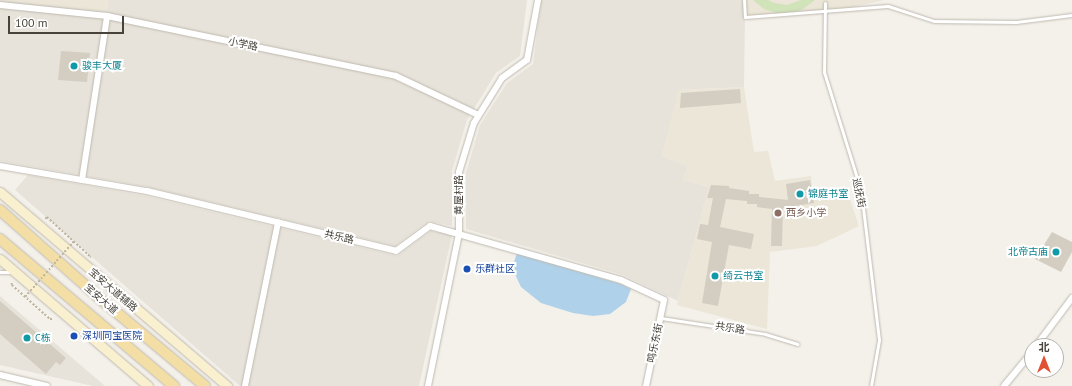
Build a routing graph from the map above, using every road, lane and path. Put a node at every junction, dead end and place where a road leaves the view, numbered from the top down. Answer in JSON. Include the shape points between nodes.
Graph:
{"nodes":[{"id":1,"x":538,"y":0,"type":"edge"},
{"id":2,"x":744,"y":0,"type":"edge"},
{"id":3,"x":825,"y":3,"type":"dead end"},
{"id":4,"x":0,"y":4,"type":"edge"},
{"id":5,"x":825,"y":12,"type":"junction"},
{"id":6,"x":1072,"y":15,"type":"edge"},
{"id":7,"x":107,"y":16,"type":"junction"},
{"id":8,"x":478,"y":115,"type":"junction"},
{"id":9,"x":0,"y":166,"type":"edge"},
{"id":10,"x":82,"y":180,"type":"junction"},
{"id":11,"x":0,"y":192,"type":"edge"},
{"id":12,"x":0,"y":210,"type":"edge"},
{"id":13,"x":45,"y":220,"type":"dead end"},
{"id":14,"x":278,"y":222,"type":"junction"},
{"id":15,"x":459,"y":234,"type":"junction"},
{"id":16,"x":0,"y":239,"type":"edge"},
{"id":17,"x":74,"y":242,"type":"junction"},
{"id":18,"x":89,"y":259,"type":"dead end"},
{"id":19,"x":0,"y":260,"type":"edge"},
{"id":20,"x":0,"y":272,"type":"edge"},
{"id":21,"x":15,"y":272,"type":"junction"},
{"id":22,"x":12,"y":284,"type":"dead end"},
{"id":23,"x":25,"y":297,"type":"junction"},
{"id":24,"x":1072,"y":298,"type":"edge"},
{"id":25,"x":664,"y":300,"type":"joint"},
{"id":26,"x":661,"y":318,"type":"junction"},
{"id":27,"x":51,"y":319,"type":"dead end"},
{"id":28,"x":1042,"y":338,"type":"edge"},
{"id":29,"x":797,"y":344,"type":"dead end"},
{"id":30,"x":1024,"y":362,"type":"edge"},
{"id":31,"x":0,"y":375,"type":"edge"},
{"id":32,"x":47,"y":386,"type":"edge"},
{"id":33,"x":148,"y":386,"type":"edge"},
{"id":34,"x":174,"y":386,"type":"edge"},
{"id":35,"x":205,"y":386,"type":"edge"},
{"id":36,"x":227,"y":386,"type":"edge"},
{"id":37,"x":245,"y":386,"type":"edge"},
{"id":38,"x":428,"y":386,"type":"edge"},
{"id":39,"x":646,"y":386,"type":"edge"},
{"id":40,"x":871,"y":386,"type":"edge"},
{"id":41,"x":1004,"y":386,"type":"edge"}],
"edges":[{"from":1,"to":8,"type":"street","name":"黄屋村路","via":[[527,60],[502,78]]},
{"from":2,"to":5,"type":"lane","via":[[745,17]]},
{"from":3,"to":5,"type":"lane","name":"巡抚街"},
{"from":4,"to":7,"type":"street","name":"小学路"},
{"from":5,"to":6,"type":"lane","via":[[888,6],[934,21],[1009,22]]},
{"from":5,"to":40,"type":"lane","name":"巡抚街","via":[[824,72],[861,191],[879,340]]},
{"from":7,"to":8,"type":"street","name":"小学路","via":[[396,76]]},
{"from":7,"to":10,"type":"street"},
{"from":8,"to":15,"type":"street","name":"黄屋村路","via":[[459,172]]},
{"from":9,"to":10,"type":"street","name":"共乐路"},
{"from":10,"to":14,"type":"street","name":"共乐路","via":[[147,191]]},
{"from":11,"to":36,"type":"main road","name":"宝安大道辅路"},
{"from":12,"to":35,"type":"main road","name":"宝安大道"},
{"from":13,"to":17,"type":"path","via":[[47,218]]},
{"from":14,"to":15,"type":"street","name":"共乐路","via":[[396,251],[430,226]]},
{"from":14,"to":37,"type":"street"},
{"from":15,"to":25,"type":"street","name":"共乐路","via":[[621,280]]},
{"from":15,"to":38,"type":"street","name":"黄屋村路"},
{"from":16,"to":34,"type":"main road","name":"宝安大道"},
{"from":17,"to":18,"type":"path","via":[[91,256]]},
{"from":17,"to":23,"type":"path","bridge":true},
{"from":19,"to":21,"type":"main road"},
{"from":20,"to":21,"type":"lane"},
{"from":21,"to":33,"type":"main road"},
{"from":22,"to":23,"type":"path"},
{"from":23,"to":27,"type":"path"},
{"from":24,"to":28,"type":"street"},
{"from":25,"to":26,"type":"street","name":"鸣乐东街"},
{"from":26,"to":29,"type":"lane","name":"共乐路","via":[[765,334]]},
{"from":26,"to":39,"type":"street","name":"鸣乐东街"},
{"from":30,"to":41,"type":"street"},
{"from":31,"to":32,"type":"street"}]}
